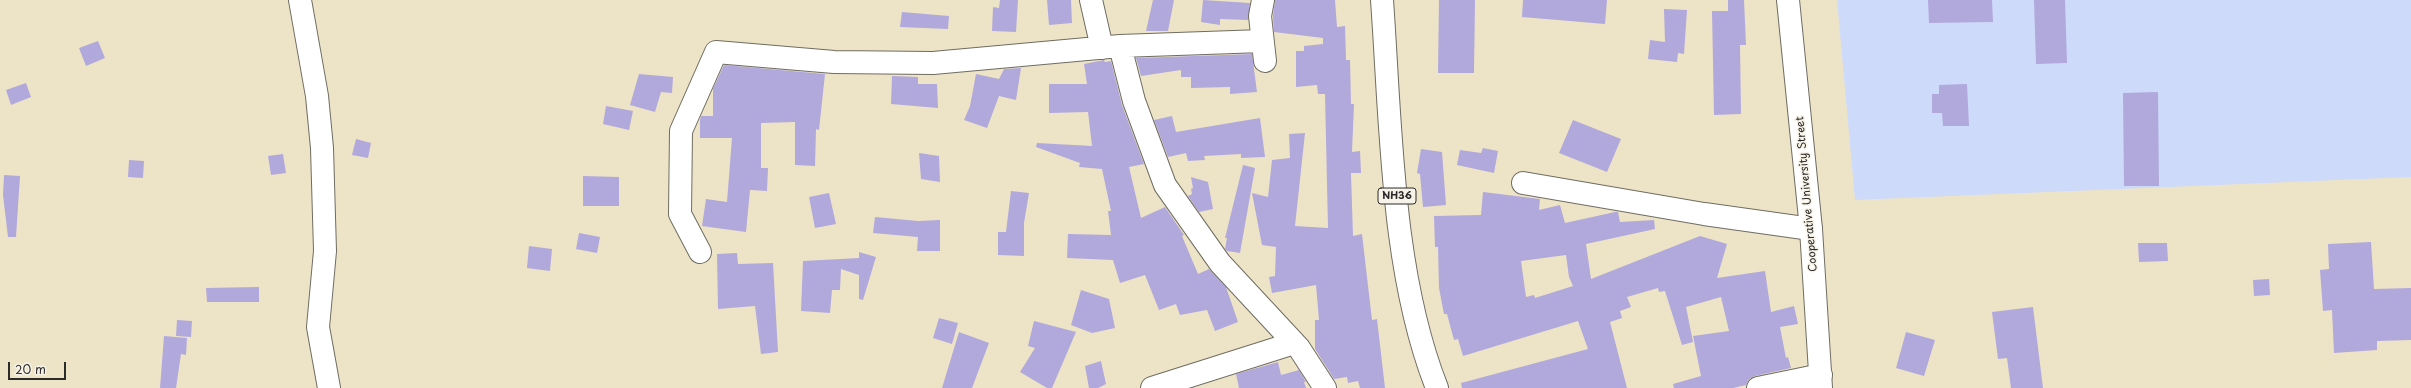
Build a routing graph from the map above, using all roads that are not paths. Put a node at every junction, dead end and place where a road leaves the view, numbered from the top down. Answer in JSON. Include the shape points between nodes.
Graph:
{"nodes":[{"id":1,"x":300,"y":0,"type":"edge"},
{"id":2,"x":1091,"y":0,"type":"edge"},
{"id":3,"x":1263,"y":0,"type":"edge"},
{"id":4,"x":1382,"y":0,"type":"edge"},
{"id":5,"x":1788,"y":0,"type":"edge"},
{"id":6,"x":1111,"y":47,"type":"junction"},
{"id":7,"x":1524,"y":183,"type":"dead end"},
{"id":8,"x":1811,"y":228,"type":"junction"},
{"id":9,"x":700,"y":252,"type":"dead end"},
{"id":10,"x":1294,"y":343,"type":"junction"},
{"id":11,"x":1821,"y":381,"type":"edge"},
{"id":12,"x":330,"y":388,"type":"edge"},
{"id":13,"x":1152,"y":388,"type":"edge"},
{"id":14,"x":1325,"y":388,"type":"edge"},
{"id":15,"x":1437,"y":388,"type":"edge"},
{"id":16,"x":1758,"y":388,"type":"edge"}],
"edges":[{"from":1,"to":12,"type":"main road","via":[[317,96],[320,133],[325,251],[318,327]]},
{"from":2,"to":6,"type":"main road"},
{"from":3,"to":6,"type":"main road","via":[[1260,16],[1263,51]]},
{"from":4,"to":15,"type":"main road","number":"NH36","via":[[1392,148],[1408,286]]},
{"from":5,"to":8,"type":"main road","name":"Cooperative University Street"},
{"from":6,"to":9,"type":"main road","via":[[933,63],[834,62],[716,52],[681,131],[680,214]]},
{"from":6,"to":10,"type":"main road","via":[[1165,185],[1220,263]]},
{"from":7,"to":8,"type":"main road","via":[[1704,214]]},
{"from":8,"to":11,"type":"main road","name":"Cooperative University Street"},
{"from":10,"to":13,"type":"main road"},
{"from":10,"to":14,"type":"main road"},
{"from":11,"to":16,"type":"main road"}]}
